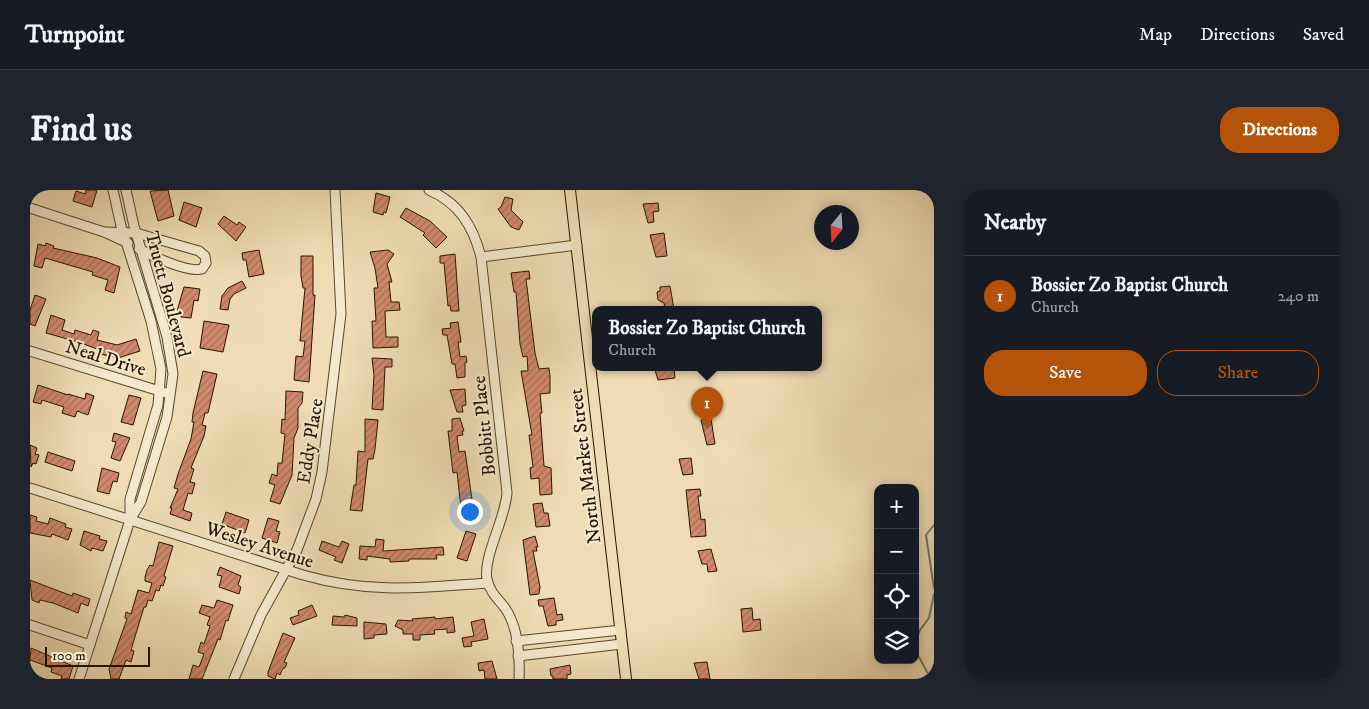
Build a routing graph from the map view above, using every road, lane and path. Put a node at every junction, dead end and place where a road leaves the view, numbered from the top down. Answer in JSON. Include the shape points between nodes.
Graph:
{"nodes":[{"id":1,"x":113,"y":190,"type":"edge"},
{"id":2,"x":126,"y":190,"type":"edge"},
{"id":3,"x":335,"y":190,"type":"edge"},
{"id":4,"x":429,"y":190,"type":"edge"},
{"id":5,"x":570,"y":190,"type":"edge"},
{"id":6,"x":30,"y":208,"type":"edge"},
{"id":7,"x":123,"y":231,"type":"junction"},
{"id":8,"x":104,"y":232,"type":"junction"},
{"id":9,"x":136,"y":233,"type":"junction"},
{"id":10,"x":126,"y":242,"type":"junction"},
{"id":11,"x":577,"y":245,"type":"junction"},
{"id":12,"x":142,"y":251,"type":"junction"},
{"id":13,"x":481,"y":256,"type":"junction"},
{"id":14,"x":30,"y":351,"type":"edge"},
{"id":15,"x":160,"y":392,"type":"junction"},
{"id":16,"x":172,"y":395,"type":"junction"},
{"id":17,"x":30,"y":488,"type":"edge"},
{"id":18,"x":130,"y":520,"type":"junction"},
{"id":19,"x":287,"y":570,"type":"junction"},
{"id":20,"x":488,"y":583,"type":"junction"},
{"id":21,"x":30,"y":626,"type":"edge"},
{"id":22,"x":621,"y":630,"type":"junction"},
{"id":23,"x":516,"y":641,"type":"junction"},
{"id":24,"x":90,"y":644,"type":"junction"},
{"id":25,"x":622,"y":644,"type":"junction"},
{"id":26,"x":518,"y":656,"type":"junction"},
{"id":27,"x":79,"y":679,"type":"edge"},
{"id":28,"x":234,"y":679,"type":"edge"},
{"id":29,"x":518,"y":679,"type":"edge"},
{"id":30,"x":626,"y":679,"type":"edge"}],
"edges":[{"from":1,"to":7,"type":"street","name":"Truett Boulevard"},
{"from":2,"to":9,"type":"street","name":"Truett Boulevard"},
{"from":3,"to":19,"type":"street","name":"Eddy Place","via":[[341,314],[334,386],[316,499]]},
{"from":4,"to":13,"type":"street","name":"Bobbitt Place","via":[[453,204],[467,219]]},
{"from":5,"to":11,"type":"main road","name":"North Market Street"},
{"from":6,"to":8,"type":"street"},
{"from":7,"to":8,"type":"street"},
{"from":7,"to":9,"type":"street"},
{"from":7,"to":10,"type":"street","name":"Truett Boulevard"},
{"from":8,"to":10,"type":"street"},
{"from":9,"to":12,"type":"street","name":"Truett Boulevard"},
{"from":9,"to":12,"type":"street","via":[[200,251],[206,263],[202,269],[194,270]]},
{"from":10,"to":12,"type":"street"},
{"from":10,"to":15,"type":"street","name":"Truett Boulevard","via":[[157,345]]},
{"from":11,"to":13,"type":"street"},
{"from":11,"to":22,"type":"main road","name":"North Market Street"},
{"from":12,"to":16,"type":"street","name":"Truett Boulevard","via":[[171,353]]},
{"from":13,"to":20,"type":"street","name":"Bobbitt Place","via":[[507,493],[488,563]]},
{"from":14,"to":15,"type":"street","name":"Neal Drive"},
{"from":15,"to":16,"type":"street","name":"Neal Drive"},
{"from":15,"to":18,"type":"street","name":"Truett Boulevard","via":[[130,499]]},
{"from":16,"to":18,"type":"street","name":"Truett Boulevard","via":[[141,502]]},
{"from":17,"to":18,"type":"street","name":"Wesley Avenue"},
{"from":18,"to":19,"type":"street","name":"Wesley Avenue"},
{"from":18,"to":24,"type":"street","name":"Truett Boulevard"},
{"from":19,"to":20,"type":"street","name":"Wesley Avenue","via":[[342,585],[383,590]]},
{"from":19,"to":28,"type":"street","name":"Eddy Place","via":[[253,632]]},
{"from":20,"to":23,"type":"street","via":[[510,619]]},
{"from":21,"to":24,"type":"street"},
{"from":22,"to":23,"type":"street"},
{"from":22,"to":25,"type":"main road","name":"North Market Street"},
{"from":23,"to":26,"type":"street"},
{"from":24,"to":27,"type":"street","name":"Truett Boulevard"},
{"from":25,"to":26,"type":"street"},
{"from":25,"to":30,"type":"main road","name":"North Market Street"},
{"from":26,"to":29,"type":"street"}]}
